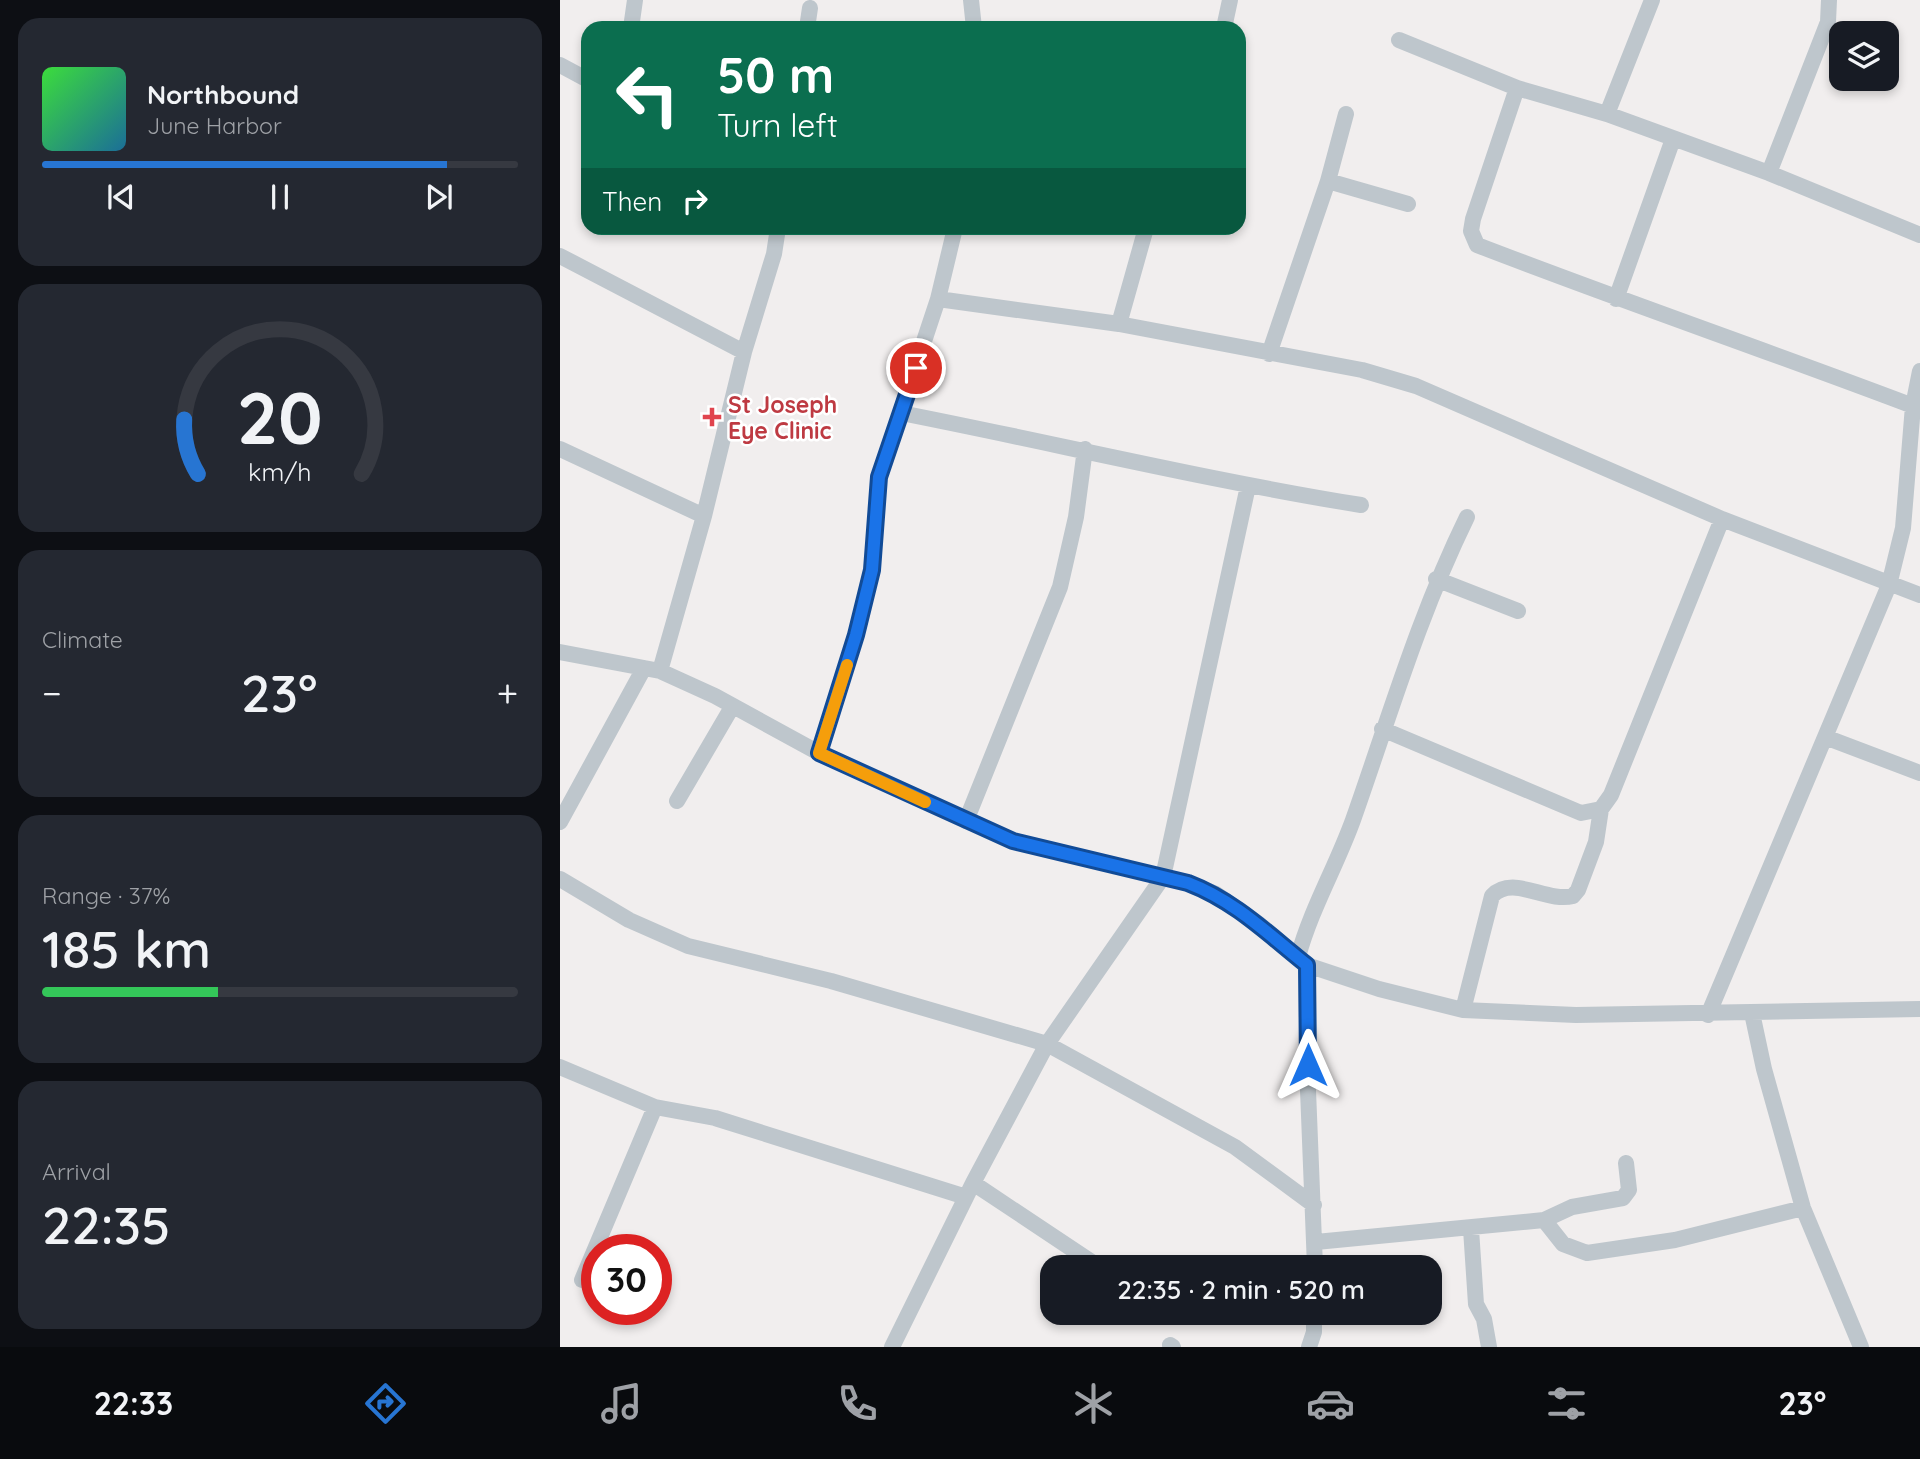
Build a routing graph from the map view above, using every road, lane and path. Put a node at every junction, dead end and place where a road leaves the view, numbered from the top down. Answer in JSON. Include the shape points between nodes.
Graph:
{"nodes":[{"id":1,"x":635,"y":0,"type":"edge"},
{"id":2,"x":971,"y":0,"type":"edge"},
{"id":3,"x":1230,"y":0,"type":"edge"},
{"id":4,"x":1652,"y":0,"type":"edge"},
{"id":5,"x":1829,"y":0,"type":"edge"},
{"id":6,"x":810,"y":8,"type":"dead end"},
{"id":7,"x":632,"y":21,"type":"edge"},
{"id":8,"x":808,"y":21,"type":"edge"},
{"id":9,"x":973,"y":21,"type":"edge"},
{"id":10,"x":1226,"y":21,"type":"edge"},
{"id":11,"x":1399,"y":40,"type":"dead end"},
{"id":12,"x":560,"y":65,"type":"edge"},
{"id":13,"x":581,"y":76,"type":"edge"},
{"id":14,"x":1517,"y":88,"type":"junction"},
{"id":15,"x":1346,"y":114,"type":"dead end"},
{"id":16,"x":1607,"y":114,"type":"junction"},
{"id":17,"x":1673,"y":139,"type":"junction"},
{"id":18,"x":1769,"y":173,"type":"junction"},
{"id":19,"x":1328,"y":181,"type":"junction"},
{"id":20,"x":1408,"y":204,"type":"dead end"},
{"id":21,"x":777,"y":235,"type":"edge"},
{"id":22,"x":953,"y":235,"type":"edge"},
{"id":23,"x":1144,"y":235,"type":"edge"},
{"id":24,"x":1920,"y":235,"type":"edge"},
{"id":25,"x":560,"y":256,"type":"edge"},
{"id":26,"x":938,"y":299,"type":"junction"},
{"id":27,"x":1616,"y":299,"type":"junction"},
{"id":28,"x":1119,"y":324,"type":"junction"},
{"id":29,"x":744,"y":352,"type":"junction"},
{"id":30,"x":1269,"y":354,"type":"junction"},
{"id":31,"x":1920,"y":371,"type":"edge"},
{"id":32,"x":1913,"y":407,"type":"junction"},
{"id":33,"x":901,"y":413,"type":"junction"},
{"id":34,"x":560,"y":449,"type":"edge"},
{"id":35,"x":1086,"y":449,"type":"junction"},
{"id":36,"x":1248,"y":486,"type":"junction"},
{"id":37,"x":1361,"y":505,"type":"dead end"},
{"id":38,"x":704,"y":516,"type":"junction"},
{"id":39,"x":1467,"y":517,"type":"dead end"},
{"id":40,"x":1722,"y":519,"type":"junction"},
{"id":41,"x":1436,"y":579,"type":"junction"},
{"id":42,"x":1889,"y":585,"type":"junction"},
{"id":43,"x":1920,"y":595,"type":"edge"},
{"id":44,"x":1518,"y":611,"type":"dead end"},
{"id":45,"x":560,"y":652,"type":"edge"},
{"id":46,"x":652,"y":670,"type":"junction"},
{"id":47,"x":733,"y":706,"type":"junction"},
{"id":48,"x":1382,"y":729,"type":"junction"},
{"id":49,"x":1825,"y":737,"type":"junction"},
{"id":50,"x":819,"y":753,"type":"junction"},
{"id":51,"x":1920,"y":773,"type":"edge"},
{"id":52,"x":677,"y":802,"type":"dead end"},
{"id":53,"x":1601,"y":809,"type":"junction"},
{"id":54,"x":966,"y":821,"type":"junction"},
{"id":55,"x":560,"y":822,"type":"edge"},
{"id":56,"x":1163,"y":877,"type":"junction"},
{"id":57,"x":560,"y":879,"type":"edge"},
{"id":58,"x":1303,"y":961,"type":"junction"},
{"id":59,"x":1920,"y":1009,"type":"edge"},
{"id":60,"x":1463,"y":1010,"type":"junction"},
{"id":61,"x":1752,"y":1013,"type":"junction"},
{"id":62,"x":1708,"y":1015,"type":"junction"},
{"id":63,"x":1047,"y":1044,"type":"junction"},
{"id":64,"x":560,"y":1067,"type":"edge"},
{"id":65,"x":655,"y":1107,"type":"junction"},
{"id":66,"x":1626,"y":1163,"type":"dead end"},
{"id":67,"x":970,"y":1190,"type":"junction"},
{"id":68,"x":1314,"y":1205,"type":"junction"},
{"id":69,"x":1803,"y":1208,"type":"junction"},
{"id":70,"x":1544,"y":1220,"type":"junction"},
{"id":71,"x":1471,"y":1229,"type":"junction"},
{"id":72,"x":601,"y":1234,"type":"edge"},
{"id":73,"x":1316,"y":1242,"type":"junction"},
{"id":74,"x":1079,"y":1255,"type":"edge"},
{"id":75,"x":1315,"y":1255,"type":"edge"},
{"id":76,"x":1314,"y":1325,"type":"edge"},
{"id":77,"x":892,"y":1347,"type":"edge"},
{"id":78,"x":1309,"y":1347,"type":"edge"},
{"id":79,"x":1489,"y":1347,"type":"edge"},
{"id":80,"x":1861,"y":1347,"type":"edge"}],
"edges":[{"from":1,"to":7,"type":"street"},
{"from":2,"to":9,"type":"street"},
{"from":3,"to":10,"type":"street"},
{"from":4,"to":16,"type":"street"},
{"from":5,"to":18,"type":"street","via":[[1828,22]]},
{"from":6,"to":8,"type":"street"},
{"from":11,"to":14,"type":"street"},
{"from":12,"to":13,"type":"street"},
{"from":14,"to":16,"type":"street"},
{"from":14,"to":27,"type":"street","via":[[1475,211],[1472,239],[1477,245]]},
{"from":15,"to":19,"type":"street"},
{"from":16,"to":17,"type":"street"},
{"from":17,"to":18,"type":"street"},
{"from":17,"to":27,"type":"street"},
{"from":18,"to":24,"type":"street"},
{"from":19,"to":20,"type":"street"},
{"from":19,"to":30,"type":"street"},
{"from":21,"to":29,"type":"street"},
{"from":22,"to":26,"type":"street"},
{"from":23,"to":28,"type":"street"},
{"from":25,"to":29,"type":"street"},
{"from":26,"to":28,"type":"street"},
{"from":26,"to":33,"type":"street"},
{"from":27,"to":32,"type":"street"},
{"from":28,"to":30,"type":"street"},
{"from":29,"to":38,"type":"street"},
{"from":30,"to":40,"type":"street","via":[[1362,370],[1416,386]]},
{"from":31,"to":32,"type":"street"},
{"from":32,"to":42,"type":"street","via":[[1903,528]]},
{"from":33,"to":35,"type":"street"},
{"from":33,"to":50,"type":"street","via":[[879,477],[872,570]]},
{"from":34,"to":38,"type":"street"},
{"from":35,"to":36,"type":"street"},
{"from":35,"to":54,"type":"street","via":[[1060,587]]},
{"from":36,"to":37,"type":"street"},
{"from":36,"to":56,"type":"street"},
{"from":38,"to":46,"type":"street"},
{"from":39,"to":41,"type":"street"},
{"from":40,"to":42,"type":"street"},
{"from":40,"to":53,"type":"street","via":[[1611,795]]},
{"from":41,"to":44,"type":"street"},
{"from":41,"to":48,"type":"street"},
{"from":42,"to":43,"type":"street"},
{"from":42,"to":49,"type":"street"},
{"from":45,"to":46,"type":"street"},
{"from":46,"to":47,"type":"street"},
{"from":46,"to":55,"type":"street"},
{"from":47,"to":50,"type":"street"},
{"from":47,"to":52,"type":"street"},
{"from":48,"to":53,"type":"street","via":[[1581,813]]},
{"from":48,"to":58,"type":"street","via":[[1342,850],[1306,927]]},
{"from":49,"to":51,"type":"street"},
{"from":49,"to":62,"type":"street"},
{"from":50,"to":54,"type":"street"},
{"from":53,"to":60,"type":"street","via":[[1596,842],[1573,896],[1557,898],[1510,886],[1492,896]]},
{"from":54,"to":56,"type":"street","via":[[1013,841]]},
{"from":56,"to":58,"type":"street","via":[[1216,894]]},
{"from":56,"to":63,"type":"street"},
{"from":57,"to":63,"type":"street","via":[[629,920],[688,946],[831,981]]},
{"from":58,"to":60,"type":"street","via":[[1379,989]]},
{"from":58,"to":68,"type":"street"},
{"from":59,"to":61,"type":"street"},
{"from":60,"to":62,"type":"street","via":[[1576,1016]]},
{"from":61,"to":62,"type":"street"},
{"from":61,"to":69,"type":"street"},
{"from":63,"to":67,"type":"street"},
{"from":63,"to":68,"type":"street","via":[[1235,1147]]},
{"from":64,"to":65,"type":"street"},
{"from":65,"to":67,"type":"street","via":[[715,1118]]},
{"from":65,"to":72,"type":"street"},
{"from":66,"to":70,"type":"street","via":[[1629,1191],[1623,1198],[1572,1207]]},
{"from":67,"to":74,"type":"street"},
{"from":67,"to":77,"type":"street"},
{"from":68,"to":73,"type":"street"},
{"from":69,"to":70,"type":"street","via":[[1675,1240],[1587,1253],[1563,1244]]},
{"from":69,"to":80,"type":"street"},
{"from":70,"to":71,"type":"street"},
{"from":71,"to":73,"type":"street"},
{"from":71,"to":79,"type":"street","via":[[1476,1304]]},
{"from":73,"to":75,"type":"street"},
{"from":76,"to":78,"type":"street"}]}
